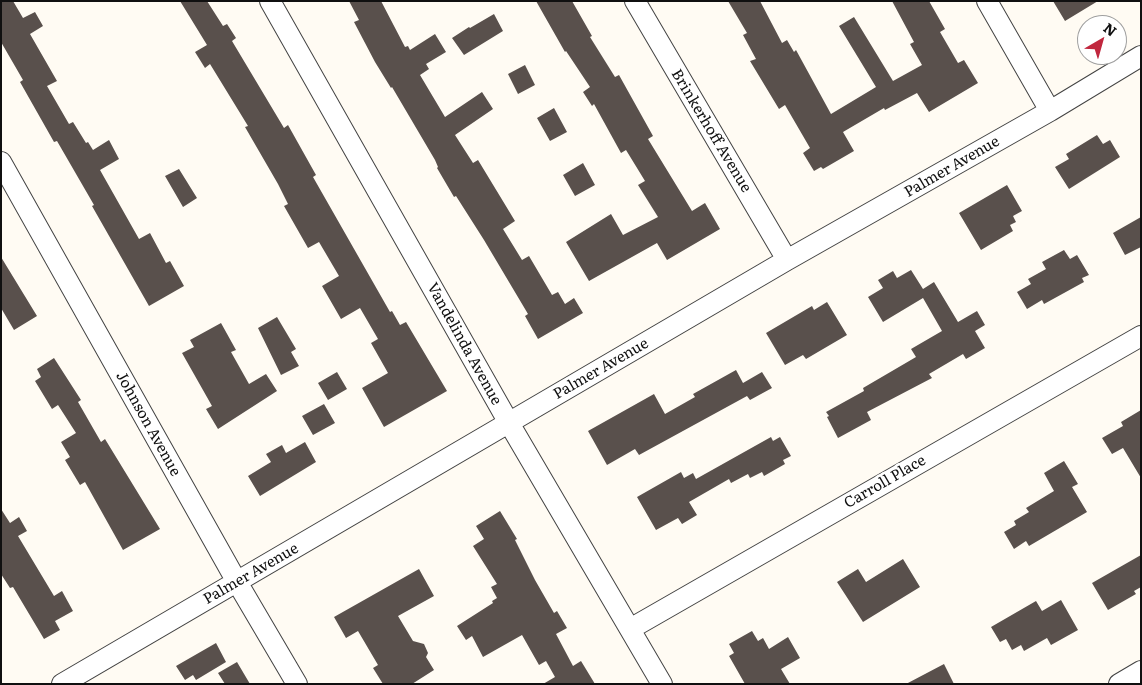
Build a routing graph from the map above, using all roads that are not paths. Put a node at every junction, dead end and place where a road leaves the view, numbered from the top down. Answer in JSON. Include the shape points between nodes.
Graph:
{"nodes":[{"id":1,"x":270,"y":1,"type":"edge"},
{"id":2,"x":635,"y":1,"type":"edge"},
{"id":3,"x":987,"y":1,"type":"edge"},
{"id":4,"x":1141,"y":56,"type":"edge"},
{"id":5,"x":1050,"y":111,"type":"junction"},
{"id":6,"x":1,"y":162,"type":"edge"},
{"id":7,"x":787,"y":260,"type":"junction"},
{"id":8,"x":1141,"y":336,"type":"edge"},
{"id":9,"x":509,"y":423,"type":"junction"},
{"id":10,"x":237,"y":582,"type":"junction"},
{"id":11,"x":630,"y":629,"type":"junction"},
{"id":12,"x":1141,"y":671,"type":"edge"},
{"id":13,"x":62,"y":684,"type":"edge"},
{"id":14,"x":297,"y":684,"type":"edge"},
{"id":15,"x":662,"y":684,"type":"edge"},
{"id":16,"x":1119,"y":684,"type":"edge"}],
"edges":[{"from":1,"to":9,"type":"street","name":"Vandelinda Avenue"},
{"from":2,"to":7,"type":"street","name":"Brinkerhoff Avenue"},
{"from":3,"to":5,"type":"street"},
{"from":4,"to":5,"type":"street","name":"Palmer Avenue"},
{"from":5,"to":7,"type":"street","name":"Palmer Avenue"},
{"from":6,"to":10,"type":"street","name":"Johnson Avenue"},
{"from":7,"to":9,"type":"street","name":"Palmer Avenue"},
{"from":8,"to":11,"type":"street","name":"Carroll Place"},
{"from":9,"to":10,"type":"street","name":"Palmer Avenue"},
{"from":9,"to":11,"type":"street","name":"Vandelinda Avenue"},
{"from":10,"to":13,"type":"street","name":"Palmer Avenue"},
{"from":10,"to":14,"type":"street","name":"Johnson Avenue"},
{"from":11,"to":15,"type":"street","name":"Vandelinda Avenue"},
{"from":12,"to":16,"type":"street"}]}
